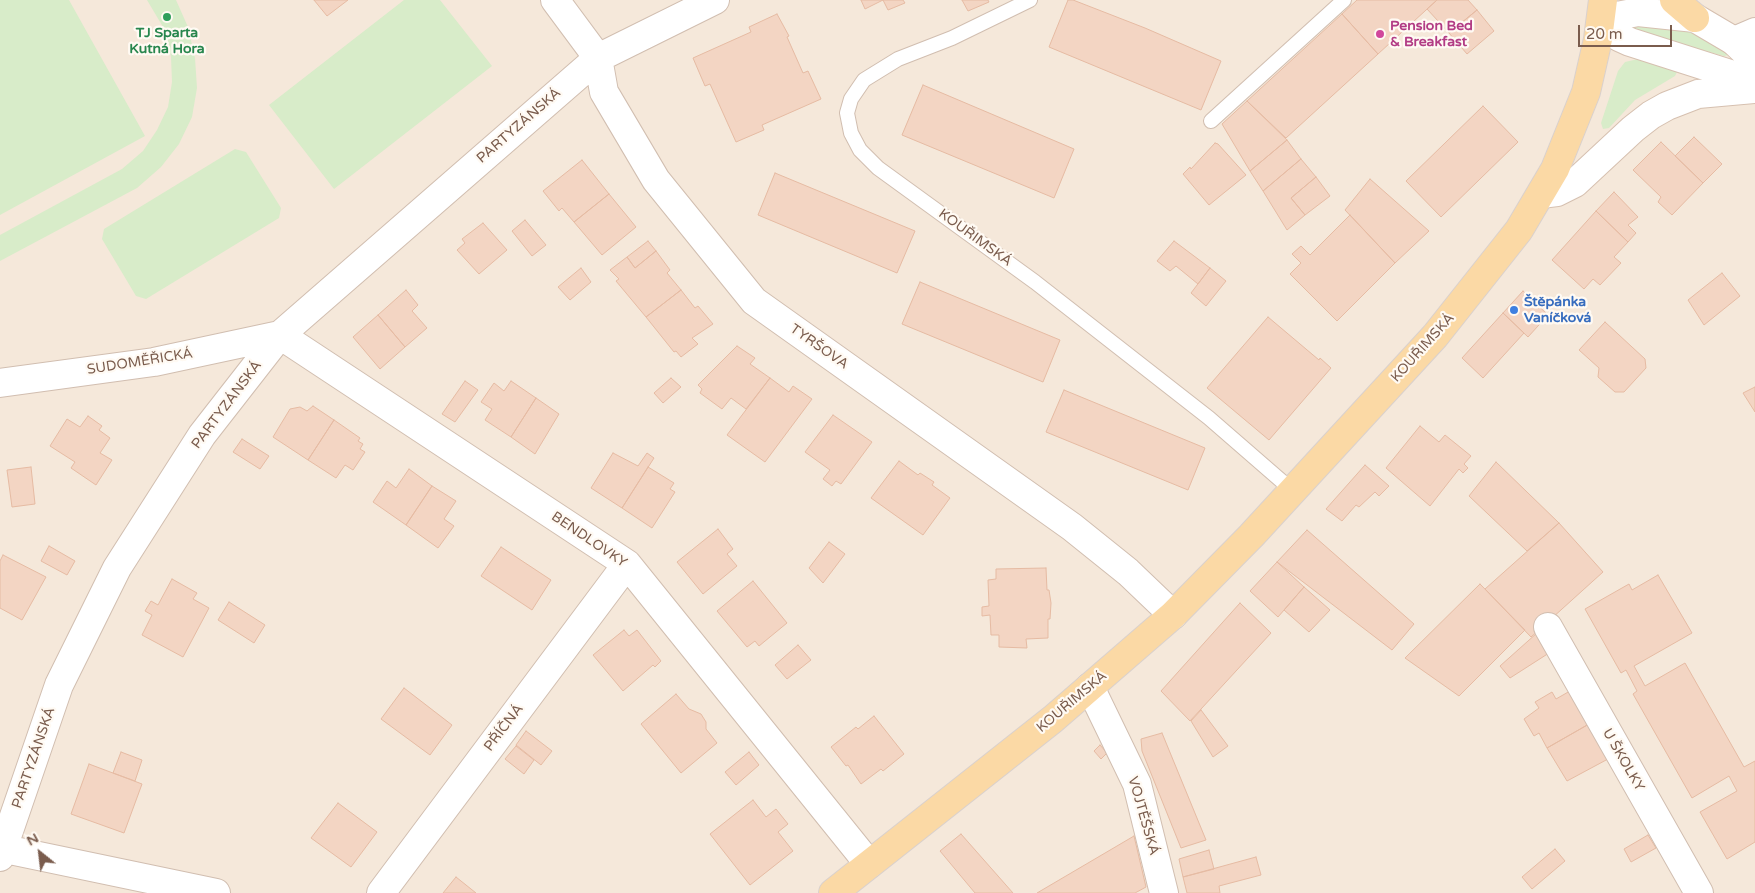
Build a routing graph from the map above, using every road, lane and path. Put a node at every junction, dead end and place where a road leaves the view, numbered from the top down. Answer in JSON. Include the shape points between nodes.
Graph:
{"nodes":[{"id":1,"x":554,"y":0,"type":"edge"},
{"id":2,"x":715,"y":0,"type":"edge"},
{"id":3,"x":1030,"y":0,"type":"edge"},
{"id":4,"x":1344,"y":0,"type":"edge"},
{"id":5,"x":1674,"y":0,"type":"edge"},
{"id":6,"x":1696,"y":18,"type":"junction"},
{"id":7,"x":1601,"y":19,"type":"edge"},
{"id":8,"x":1744,"y":37,"type":"edge"},
{"id":9,"x":598,"y":58,"type":"junction"},
{"id":10,"x":1755,"y":61,"type":"edge"},
{"id":11,"x":1755,"y":82,"type":"edge"},
{"id":12,"x":1755,"y":89,"type":"edge"},
{"id":13,"x":1211,"y":121,"type":"dead end"},
{"id":14,"x":1541,"y":194,"type":"junction"},
{"id":15,"x":280,"y":335,"type":"junction"},
{"id":16,"x":0,"y":383,"type":"edge"},
{"id":17,"x":1292,"y":491,"type":"junction"},
{"id":18,"x":626,"y":564,"type":"junction"},
{"id":19,"x":1174,"y":615,"type":"junction"},
{"id":20,"x":1548,"y":627,"type":"dead end"},
{"id":21,"x":1090,"y":687,"type":"junction"},
{"id":22,"x":1,"y":851,"type":"edge"},
{"id":23,"x":869,"y":864,"type":"junction"},
{"id":24,"x":216,"y":893,"type":"edge"},
{"id":25,"x":381,"y":893,"type":"edge"},
{"id":26,"x":833,"y":893,"type":"edge"},
{"id":27,"x":1164,"y":893,"type":"edge"},
{"id":28,"x":1699,"y":893,"type":"edge"}],
"edges":[{"from":1,"to":9,"type":"street","name":"TYRŠOVA"},
{"from":2,"to":9,"type":"street","name":"PARTYZÁNSKÁ"},
{"from":3,"to":17,"type":"lane","name":"KOUŘIMSKÁ","via":[[945,41],[898,59],[864,80],[851,98],[847,113],[851,133],[860,150],[878,168],[1043,288],[1209,418]]},
{"from":4,"to":13,"type":"lane"},
{"from":5,"to":6,"type":"main road"},
{"from":6,"to":7,"type":"street","via":[[1638,12]]},
{"from":6,"to":8,"type":"street"},
{"from":7,"to":11,"type":"street","via":[[1630,42]]},
{"from":7,"to":14,"type":"main road","name":"KOUŘIMSKÁ","via":[[1586,92]]},
{"from":8,"to":10,"type":"street"},
{"from":9,"to":15,"type":"street","name":"PARTYZÁNSKÁ"},
{"from":9,"to":19,"type":"street","name":"TYRŠOVA","via":[[604,92],[656,180],[754,301],[1072,527],[1128,572]]},
{"from":12,"to":14,"type":"street","via":[[1698,94],[1667,106],[1651,114],[1575,183],[1557,192]]},
{"from":14,"to":17,"type":"main road","name":"KOUŘIMSKÁ","via":[[1519,230],[1435,336]]},
{"from":15,"to":16,"type":"street","name":"SUDOMĚŘICKÁ","via":[[154,362]]},
{"from":15,"to":18,"type":"street","name":"BENDLOVKY"},
{"from":15,"to":22,"type":"street","name":"PARTYZÁNSKÁ","via":[[202,435],[117,568],[60,685]]},
{"from":17,"to":19,"type":"main road","name":"KOUŘIMSKÁ"},
{"from":18,"to":23,"type":"street","name":"BENDLOVKY"},
{"from":18,"to":25,"type":"street","name":"PŘÍČNÁ"},
{"from":19,"to":21,"type":"main road","name":"KOUŘIMSKÁ"},
{"from":20,"to":28,"type":"street","name":"U ŠKOLKY"},
{"from":21,"to":23,"type":"main road","name":"KOUŘIMSKÁ"},
{"from":21,"to":27,"type":"street","name":"VOJTĚŠSKÁ","via":[[1137,784]]},
{"from":22,"to":24,"type":"street"},
{"from":23,"to":26,"type":"main road","name":"KOUŘIMSKÁ"}]}
